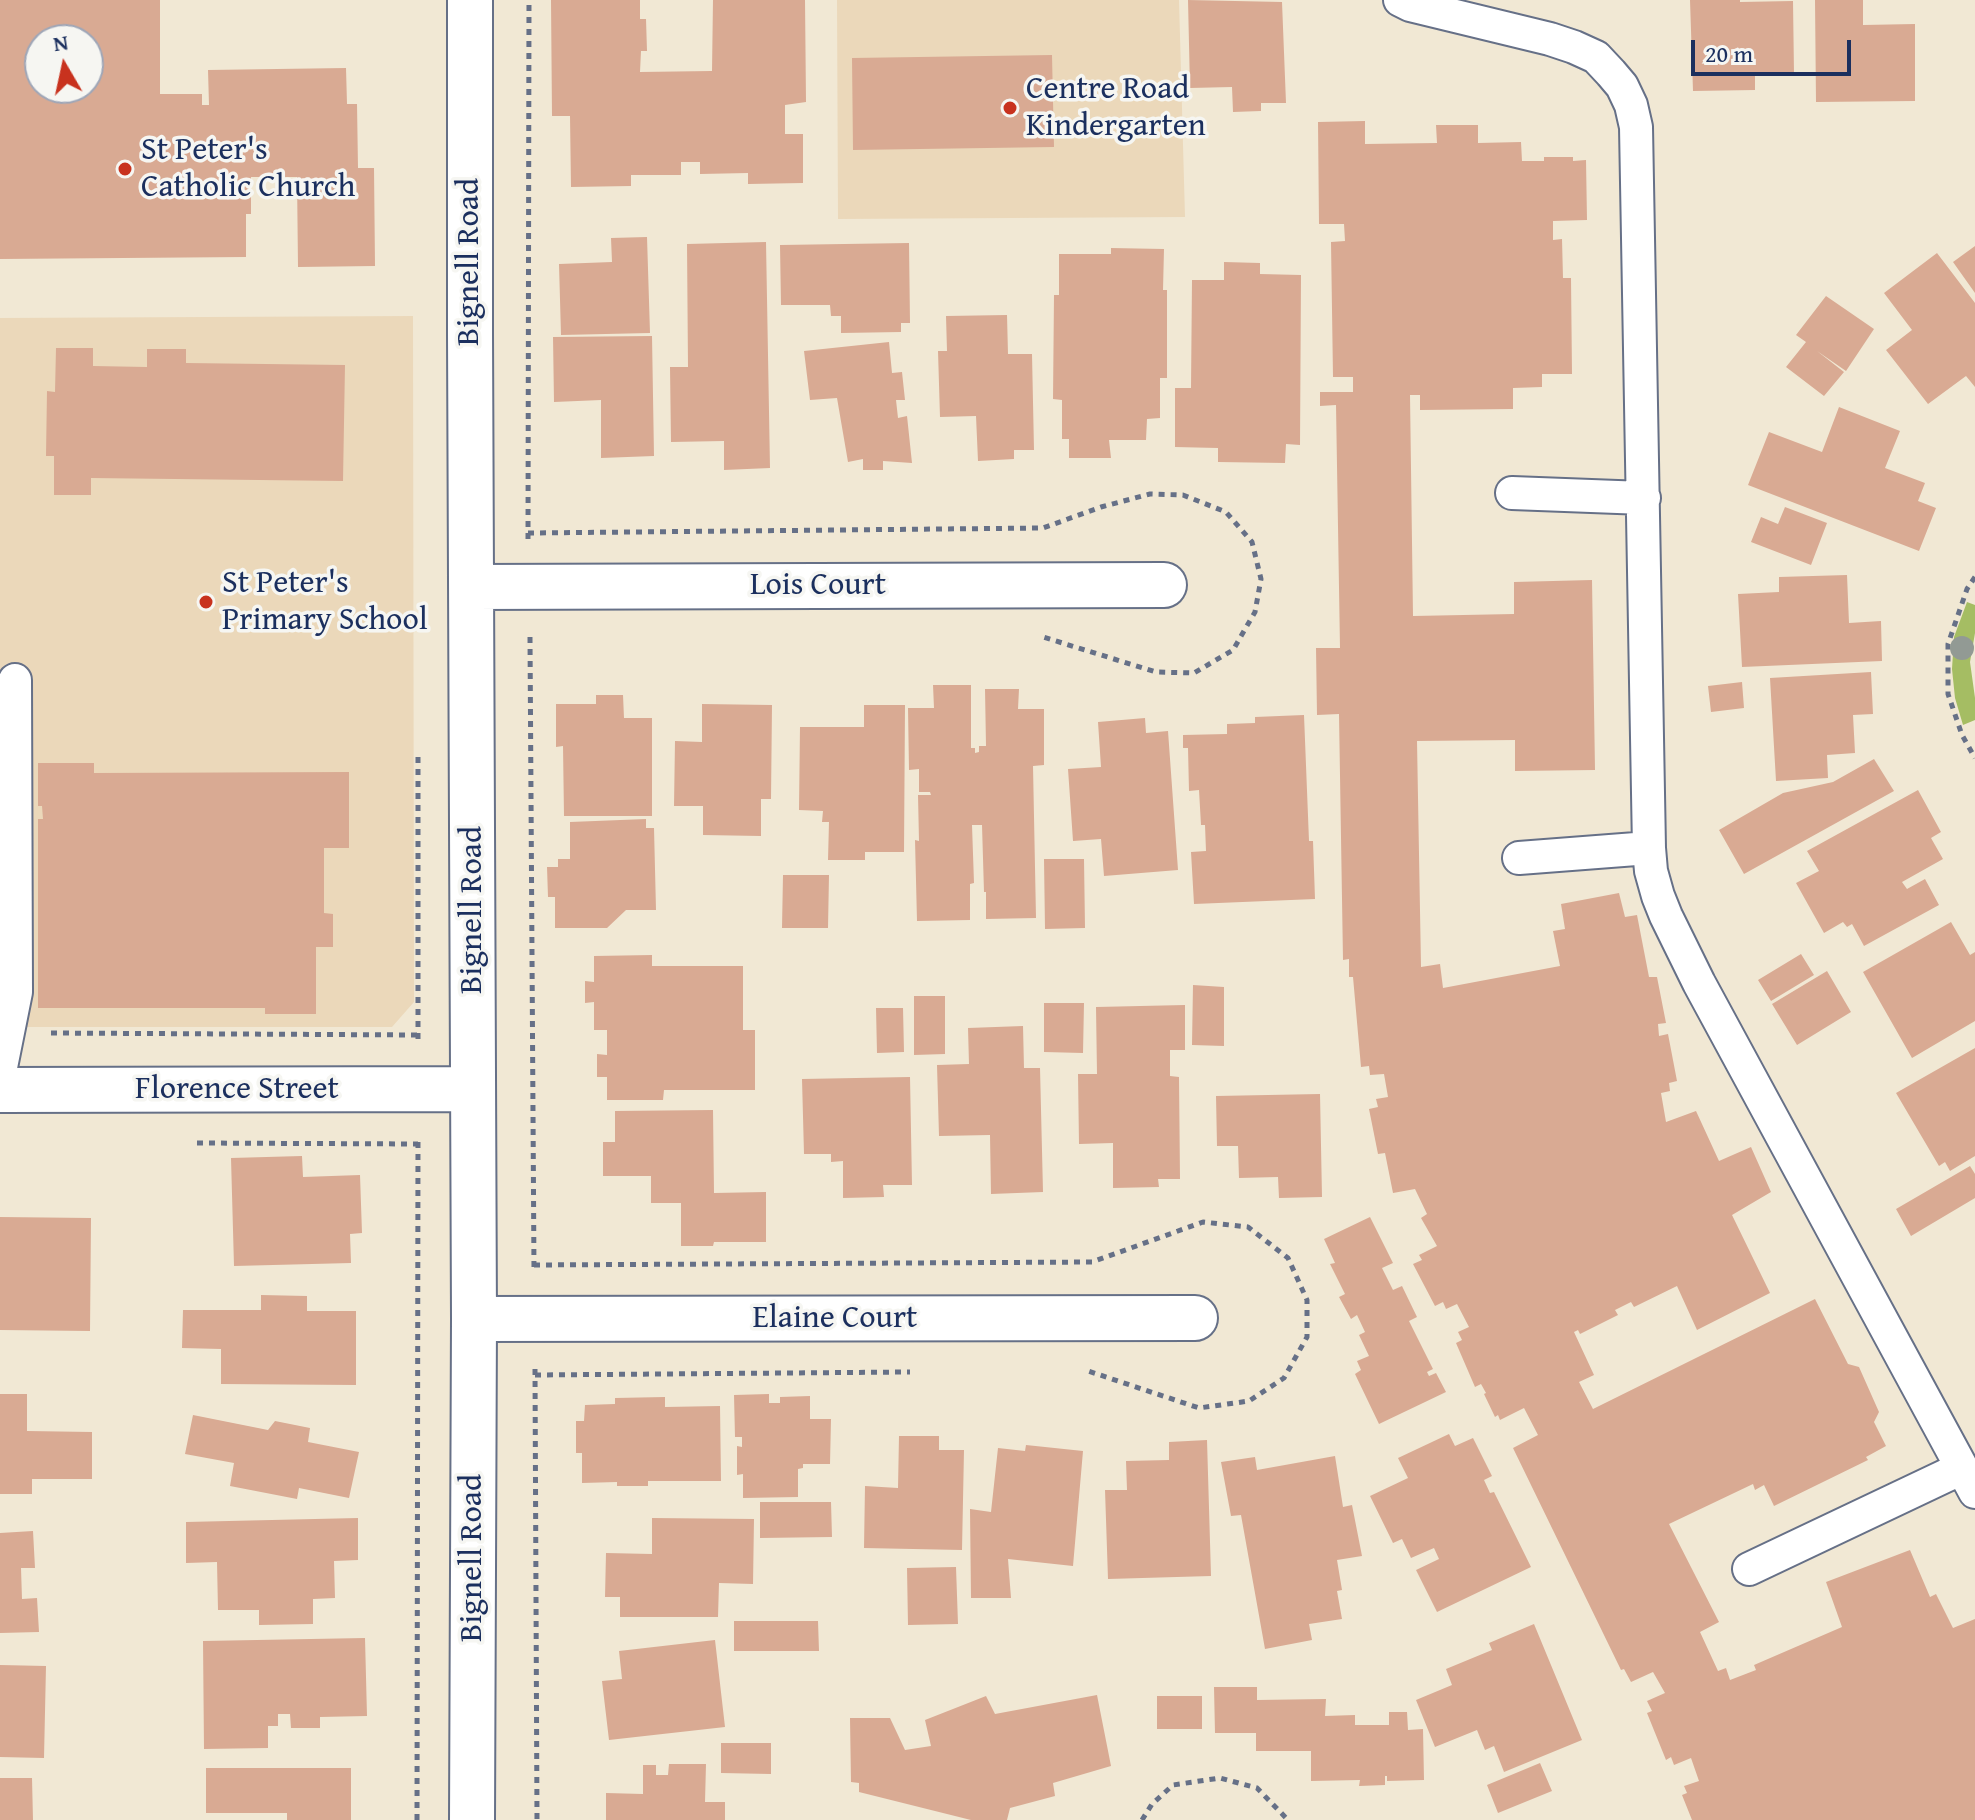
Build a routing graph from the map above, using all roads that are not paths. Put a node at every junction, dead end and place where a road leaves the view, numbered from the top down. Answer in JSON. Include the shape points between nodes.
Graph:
{"nodes":[{"id":1,"x":470,"y":0,"type":"edge"},
{"id":2,"x":1400,"y":0,"type":"edge"},
{"id":3,"x":1512,"y":493,"type":"dead end"},
{"id":4,"x":1644,"y":498,"type":"junction"},
{"id":5,"x":1164,"y":585,"type":"dead end"},
{"id":6,"x":472,"y":587,"type":"junction"},
{"id":7,"x":15,"y":680,"type":"dead end"},
{"id":8,"x":1649,"y":848,"type":"junction"},
{"id":9,"x":1519,"y":858,"type":"dead end"},
{"id":10,"x":0,"y":1072,"type":"edge"},
{"id":11,"x":473,"y":1089,"type":"junction"},
{"id":12,"x":0,"y":1090,"type":"edge"},
{"id":13,"x":1195,"y":1318,"type":"dead end"},
{"id":14,"x":474,"y":1319,"type":"junction"},
{"id":15,"x":1968,"y":1480,"type":"edge"},
{"id":16,"x":1749,"y":1569,"type":"dead end"},
{"id":17,"x":472,"y":1820,"type":"edge"}],
"edges":[{"from":1,"to":6,"type":"street","name":"Bignell Road"},
{"from":2,"to":4,"type":"lane","via":[[1574,47],[1596,57],[1622,86],[1636,127]]},
{"from":3,"to":4,"type":"lane"},
{"from":4,"to":8,"type":"lane"},
{"from":5,"to":6,"type":"street","name":"Lois Court"},
{"from":6,"to":11,"type":"street","name":"Bignell Road"},
{"from":7,"to":10,"type":"lane","via":[[16,992]]},
{"from":8,"to":9,"type":"lane"},
{"from":8,"to":15,"type":"lane","via":[[1658,896],[1699,983]]},
{"from":11,"to":12,"type":"street","name":"Florence Street"},
{"from":11,"to":14,"type":"street","name":"Bignell Road"},
{"from":13,"to":14,"type":"street","name":"Elaine Court"},
{"from":14,"to":17,"type":"street","name":"Bignell Road"},
{"from":15,"to":16,"type":"lane"}]}
